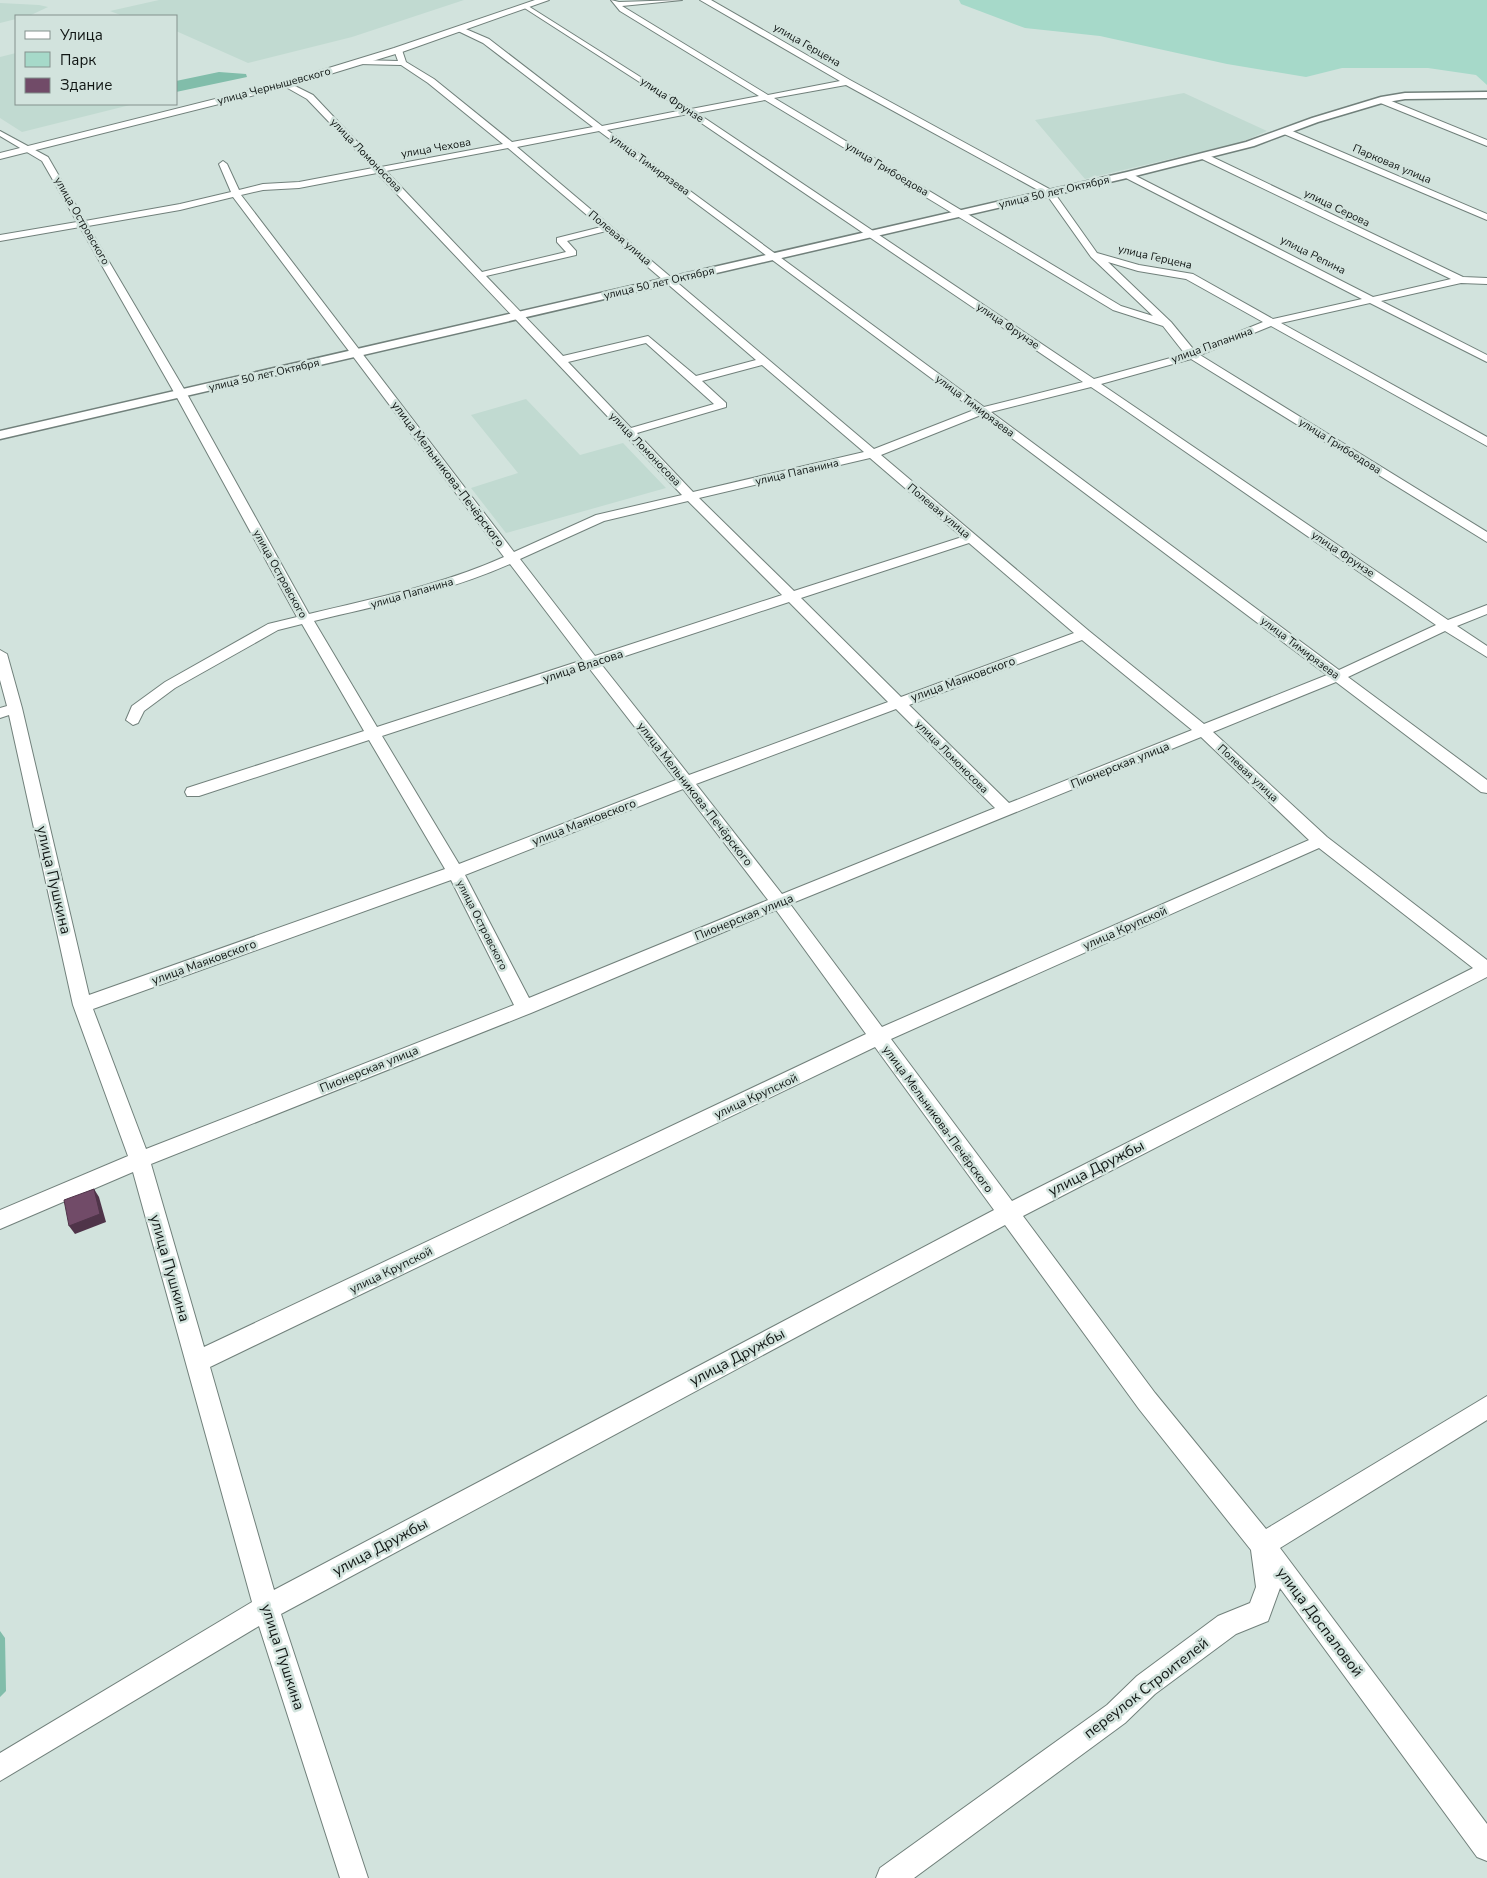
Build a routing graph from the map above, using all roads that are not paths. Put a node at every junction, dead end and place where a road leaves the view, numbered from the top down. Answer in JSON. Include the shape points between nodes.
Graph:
{"nodes":[{"id":1,"x":544,"y":0,"type":"edge"},
{"id":2,"x":679,"y":0,"type":"edge"},
{"id":3,"x":706,"y":0,"type":"edge"},
{"id":4,"x":617,"y":2,"type":"edge"},
{"id":5,"x":525,"y":6,"type":"junction"},
{"id":6,"x":460,"y":29,"type":"junction"},
{"id":7,"x":398,"y":50,"type":"junction"},
{"id":8,"x":359,"y":62,"type":"junction"},
{"id":9,"x":403,"y":62,"type":"junction"},
{"id":10,"x":847,"y":82,"type":"junction"},
{"id":11,"x":287,"y":84,"type":"junction"},
{"id":12,"x":1487,"y":95,"type":"edge"},
{"id":13,"x":768,"y":97,"type":"junction"},
{"id":14,"x":1381,"y":100,"type":"junction"},
{"id":15,"x":689,"y":111,"type":"junction"},
{"id":16,"x":601,"y":129,"type":"junction"},
{"id":17,"x":1287,"y":132,"type":"junction"},
{"id":18,"x":0,"y":133,"type":"edge"},
{"id":19,"x":1487,"y":143,"type":"edge"},
{"id":20,"x":511,"y":146,"type":"junction"},
{"id":21,"x":26,"y":150,"type":"junction"},
{"id":22,"x":0,"y":156,"type":"edge"},
{"id":23,"x":1203,"y":156,"type":"junction"},
{"id":24,"x":223,"y":164,"type":"dead end"},
{"id":25,"x":381,"y":170,"type":"junction"},
{"id":26,"x":1127,"y":175,"type":"junction"},
{"id":27,"x":1050,"y":193,"type":"junction"},
{"id":28,"x":236,"y":194,"type":"junction"},
{"id":29,"x":962,"y":213,"type":"junction"},
{"id":30,"x":1487,"y":217,"type":"edge"},
{"id":31,"x":84,"y":224,"type":"junction"},
{"id":32,"x":608,"y":228,"type":"junction"},
{"id":33,"x":870,"y":234,"type":"junction"},
{"id":34,"x":0,"y":238,"type":"edge"},
{"id":35,"x":1094,"y":255,"type":"junction"},
{"id":36,"x":775,"y":256,"type":"junction"},
{"id":37,"x":480,"y":275,"type":"junction"},
{"id":38,"x":670,"y":280,"type":"junction"},
{"id":39,"x":1461,"y":280,"type":"junction"},
{"id":40,"x":1487,"y":281,"type":"edge"},
{"id":41,"x":1371,"y":299,"type":"junction"},
{"id":42,"x":519,"y":316,"type":"junction"},
{"id":43,"x":1272,"y":322,"type":"junction"},
{"id":44,"x":1167,"y":324,"type":"junction"},
{"id":45,"x":357,"y":353,"type":"junction"},
{"id":46,"x":1192,"y":355,"type":"junction"},
{"id":47,"x":561,"y":360,"type":"junction"},
{"id":48,"x":1487,"y":360,"type":"edge"},
{"id":49,"x":764,"y":362,"type":"junction"},
{"id":50,"x":694,"y":380,"type":"junction"},
{"id":51,"x":1093,"y":383,"type":"junction"},
{"id":52,"x":181,"y":394,"type":"junction"},
{"id":53,"x":981,"y":411,"type":"junction"},
{"id":54,"x":629,"y":432,"type":"junction"},
{"id":55,"x":0,"y":435,"type":"edge"},
{"id":56,"x":1487,"y":442,"type":"edge"},
{"id":57,"x":872,"y":454,"type":"junction"},
{"id":58,"x":691,"y":497,"type":"junction"},
{"id":59,"x":971,"y":538,"type":"junction"},
{"id":60,"x":1487,"y":538,"type":"edge"},
{"id":61,"x":511,"y":557,"type":"junction"},
{"id":62,"x":792,"y":598,"type":"junction"},
{"id":63,"x":1487,"y":609,"type":"edge"},
{"id":64,"x":305,"y":618,"type":"junction"},
{"id":65,"x":1447,"y":625,"type":"junction"},
{"id":66,"x":1084,"y":634,"type":"junction"},
{"id":67,"x":1487,"y":653,"type":"edge"},
{"id":68,"x":0,"y":654,"type":"edge"},
{"id":69,"x":593,"y":663,"type":"junction"},
{"id":70,"x":1338,"y":676,"type":"junction"},
{"id":71,"x":898,"y":703,"type":"junction"},
{"id":72,"x":8,"y":710,"type":"edge"},
{"id":73,"x":133,"y":720,"type":"dead end"},
{"id":74,"x":1203,"y":731,"type":"junction"},
{"id":75,"x":373,"y":733,"type":"junction"},
{"id":76,"x":686,"y":782,"type":"junction"},
{"id":77,"x":1487,"y":788,"type":"edge"},
{"id":78,"x":194,"y":792,"type":"dead end"},
{"id":79,"x":1007,"y":811,"type":"junction"},
{"id":80,"x":1321,"y":841,"type":"junction"},
{"id":81,"x":455,"y":872,"type":"junction"},
{"id":82,"x":779,"y":902,"type":"junction"},
{"id":83,"x":1486,"y":969,"type":"edge"},
{"id":84,"x":82,"y":1005,"type":"junction"},
{"id":85,"x":525,"y":1008,"type":"junction"},
{"id":86,"x":878,"y":1037,"type":"junction"},
{"id":87,"x":140,"y":1160,"type":"junction"},
{"id":88,"x":1008,"y":1213,"type":"junction"},
{"id":89,"x":0,"y":1220,"type":"edge"},
{"id":90,"x":197,"y":1362,"type":"junction"},
{"id":91,"x":1147,"y":1401,"type":"joint"},
{"id":92,"x":1487,"y":1407,"type":"edge"},
{"id":93,"x":1263,"y":1545,"type":"junction"},
{"id":94,"x":266,"y":1608,"type":"junction"},
{"id":95,"x":0,"y":1768,"type":"edge"},
{"id":96,"x":1487,"y":1847,"type":"edge"},
{"id":97,"x":354,"y":1878,"type":"edge"},
{"id":98,"x":890,"y":1878,"type":"edge"}],
"edges":[{"from":1,"to":5,"type":"main road","name":"улица Чернышевского"},
{"from":2,"to":4,"type":"street"},
{"from":3,"to":10,"type":"street","name":"улица Герцена"},
{"from":4,"to":13,"type":"street","name":"улица Грибоедова","via":[[622,10]]},
{"from":5,"to":6,"type":"main road","name":"улица Чернышевского"},
{"from":5,"to":15,"type":"street","name":"улица Фрунзе"},
{"from":6,"to":7,"type":"main road","name":"улица Чернышевского"},
{"from":6,"to":16,"type":"street","name":"улица Тимирязева","via":[[486,41]]},
{"from":7,"to":8,"type":"main road","name":"улица Чернышевского"},
{"from":7,"to":9,"type":"street"},
{"from":8,"to":9,"type":"street"},
{"from":8,"to":11,"type":"main road","name":"улица Чернышевского"},
{"from":9,"to":20,"type":"street","name":"Полевая улица"},
{"from":10,"to":13,"type":"street","name":"улица Чехова"},
{"from":10,"to":27,"type":"street","name":"улица Герцена"},
{"from":11,"to":21,"type":"main road","name":"улица Чернышевского"},
{"from":11,"to":25,"type":"street","name":"улица Ломоносова","via":[[310,97]]},
{"from":12,"to":14,"type":"street","name":"улица 50 лет Октября","via":[[1405,96]]},
{"from":13,"to":15,"type":"street","name":"улица Чехова"},
{"from":13,"to":29,"type":"street","name":"улица Грибоедова"},
{"from":14,"to":17,"type":"street","name":"улица 50 лет Октября"},
{"from":14,"to":19,"type":"street"},
{"from":15,"to":16,"type":"street","name":"улица Чехова"},
{"from":15,"to":33,"type":"street","name":"улица Фрунзе"},
{"from":16,"to":20,"type":"street","name":"улица Чехова"},
{"from":16,"to":36,"type":"street","name":"улица Тимирязева"},
{"from":17,"to":23,"type":"street","name":"улица 50 лет Октября"},
{"from":17,"to":30,"type":"street","name":"Парковая улица"},
{"from":18,"to":21,"type":"street","name":"улица Островского"},
{"from":20,"to":25,"type":"street","name":"улица Чехова"},
{"from":20,"to":32,"type":"street","name":"Полевая улица"},
{"from":21,"to":22,"type":"main road","name":"улица Чернышевского"},
{"from":21,"to":31,"type":"street","name":"улица Островского","via":[[45,159]]},
{"from":23,"to":26,"type":"street","name":"улица 50 лет Октября"},
{"from":23,"to":39,"type":"street","name":"улица Серова"},
{"from":24,"to":28,"type":"street","name":"улица Мельникова-Печёрского"},
{"from":25,"to":28,"type":"street","name":"улица Чехова"},
{"from":25,"to":37,"type":"street","name":"улица Ломоносова"},
{"from":26,"to":27,"type":"street","name":"улица 50 лет Октября"},
{"from":26,"to":41,"type":"street","name":"улица Репина"},
{"from":27,"to":29,"type":"street","name":"улица 50 лет Октября"},
{"from":27,"to":35,"type":"street","name":"улица Герцена"},
{"from":28,"to":31,"type":"street","name":"улица Чехова"},
{"from":28,"to":45,"type":"street","name":"улица Мельникова-Печёрского"},
{"from":29,"to":33,"type":"street","name":"улица 50 лет Октября"},
{"from":29,"to":44,"type":"street","name":"улица Грибоедова","via":[[1117,308]]},
{"from":31,"to":34,"type":"street","name":"улица Чехова"},
{"from":31,"to":52,"type":"street","name":"улица Островского"},
{"from":32,"to":37,"type":"street","via":[[560,240],[573,253]]},
{"from":32,"to":38,"type":"street","name":"Полевая улица"},
{"from":33,"to":36,"type":"street","name":"улица 50 лет Октября"},
{"from":33,"to":51,"type":"street","name":"улица Фрунзе"},
{"from":35,"to":43,"type":"street","name":"улица Герцена","via":[[1138,268],[1189,276]]},
{"from":35,"to":44,"type":"street","name":"улица Грибоедова"},
{"from":36,"to":38,"type":"street","name":"улица 50 лет Октября"},
{"from":36,"to":53,"type":"street","name":"улица Тимирязева"},
{"from":37,"to":42,"type":"street","name":"улица Ломоносова"},
{"from":38,"to":42,"type":"street","name":"улица 50 лет Октября"},
{"from":38,"to":49,"type":"street","name":"Полевая улица"},
{"from":39,"to":40,"type":"street","name":"улица Папанина"},
{"from":39,"to":41,"type":"street","name":"улица Папанина"},
{"from":41,"to":43,"type":"street","name":"улица Папанина"},
{"from":41,"to":48,"type":"street","name":"улица Репина"},
{"from":42,"to":45,"type":"street","name":"улица 50 лет Октября"},
{"from":42,"to":47,"type":"street","name":"улица Ломоносова"},
{"from":43,"to":46,"type":"street","name":"улица Папанина"},
{"from":43,"to":56,"type":"street","name":"улица Герцена"},
{"from":44,"to":46,"type":"street","name":"улица Грибоедова"},
{"from":45,"to":52,"type":"street","name":"улица 50 лет Октября"},
{"from":45,"to":61,"type":"street","name":"улица Мельникова-Печёрского"},
{"from":46,"to":51,"type":"street","name":"улица Папанина"},
{"from":46,"to":60,"type":"street","name":"улица Грибоедова"},
{"from":47,"to":50,"type":"street","via":[[648,339]]},
{"from":47,"to":54,"type":"street","name":"улица Ломоносова"},
{"from":49,"to":50,"type":"street"},
{"from":49,"to":57,"type":"street","name":"Полевая улица"},
{"from":50,"to":54,"type":"street","via":[[722,405]]},
{"from":51,"to":53,"type":"street","name":"улица Папанина"},
{"from":51,"to":65,"type":"street","name":"улица Фрунзе"},
{"from":52,"to":55,"type":"street","name":"улица 50 лет Октября"},
{"from":52,"to":64,"type":"street","name":"улица Островского"},
{"from":53,"to":57,"type":"street","name":"улица Папанина"},
{"from":53,"to":70,"type":"street","name":"улица Тимирязева"},
{"from":54,"to":58,"type":"street","name":"улица Ломоносова"},
{"from":57,"to":58,"type":"street","name":"улица Папанина"},
{"from":57,"to":59,"type":"street","name":"Полевая улица"},
{"from":58,"to":61,"type":"street","name":"улица Папанина","via":[[600,518]]},
{"from":58,"to":62,"type":"street","name":"улица Ломоносова"},
{"from":59,"to":62,"type":"street","name":"улица Власова"},
{"from":59,"to":66,"type":"street","name":"Полевая улица"},
{"from":61,"to":64,"type":"street","name":"улица Папанина","via":[[481,572],[419,592]]},
{"from":61,"to":69,"type":"street","name":"улица Мельникова-Печёрского"},
{"from":62,"to":69,"type":"street","name":"улица Власова"},
{"from":62,"to":71,"type":"street","name":"улица Ломоносова"},
{"from":63,"to":65,"type":"street","name":"Пионерская улица"},
{"from":64,"to":73,"type":"street","name":"улица Папанина","via":[[273,627],[170,685],[137,709]]},
{"from":64,"to":75,"type":"street","name":"улица Островского"},
{"from":65,"to":67,"type":"street","name":"улица Фрунзе"},
{"from":65,"to":70,"type":"street","name":"Пионерская улица"},
{"from":66,"to":71,"type":"street","name":"улица Маяковского"},
{"from":66,"to":74,"type":"street","name":"Полевая улица"},
{"from":68,"to":72,"type":"street","name":"улица Пушкина"},
{"from":69,"to":75,"type":"street","name":"улица Власова"},
{"from":69,"to":76,"type":"street","name":"улица Мельникова-Печёрского"},
{"from":70,"to":74,"type":"street","name":"Пионерская улица"},
{"from":70,"to":77,"type":"street","name":"улица Тимирязева"},
{"from":71,"to":76,"type":"street","name":"улица Маяковского"},
{"from":71,"to":79,"type":"street","name":"улица Ломоносова"},
{"from":72,"to":84,"type":"street","name":"улица Пушкина"},
{"from":74,"to":79,"type":"street","name":"Пионерская улица"},
{"from":74,"to":80,"type":"street","name":"Полевая улица"},
{"from":75,"to":78,"type":"street","name":"улица Власова"},
{"from":75,"to":81,"type":"street","name":"улица Островского"},
{"from":76,"to":81,"type":"street","name":"улица Маяковского"},
{"from":76,"to":82,"type":"street","name":"улица Мельникова-Печёрского"},
{"from":79,"to":82,"type":"street","name":"Пионерская улица"},
{"from":80,"to":83,"type":"street","name":"Полевая улица"},
{"from":80,"to":86,"type":"street","name":"улица Крупской"},
{"from":81,"to":84,"type":"street","name":"улица Маяковского"},
{"from":81,"to":85,"type":"street","name":"улица Островского"},
{"from":82,"to":85,"type":"street","name":"Пионерская улица"},
{"from":82,"to":86,"type":"street","name":"улица Мельникова-Печёрского"},
{"from":83,"to":88,"type":"street","name":"улица Дружбы"},
{"from":84,"to":87,"type":"street","name":"улица Пушкина"},
{"from":85,"to":87,"type":"street","name":"Пионерская улица"},
{"from":86,"to":88,"type":"street","name":"улица Мельникова-Печёрского"},
{"from":86,"to":90,"type":"street","name":"улица Крупской"},
{"from":87,"to":89,"type":"street","name":"Пионерская улица"},
{"from":87,"to":90,"type":"street","name":"улица Пушкина"},
{"from":88,"to":91,"type":"street","name":"улица Мельникова-Печёрского"},
{"from":88,"to":94,"type":"street","name":"улица Дружбы"},
{"from":90,"to":94,"type":"street","name":"улица Пушкина"},
{"from":91,"to":93,"type":"street","name":"улица Доспаловой"},
{"from":92,"to":93,"type":"street"},
{"from":93,"to":96,"type":"street","name":"улица Доспаловой"},
{"from":93,"to":98,"type":"street","name":"переулок Строителей","via":[[1268,1587],[1259,1612],[1227,1626],[1146,1685],[1116,1714]]},
{"from":94,"to":95,"type":"street","name":"улица Дружбы"},
{"from":94,"to":97,"type":"street","name":"улица Пушкина"}]}
